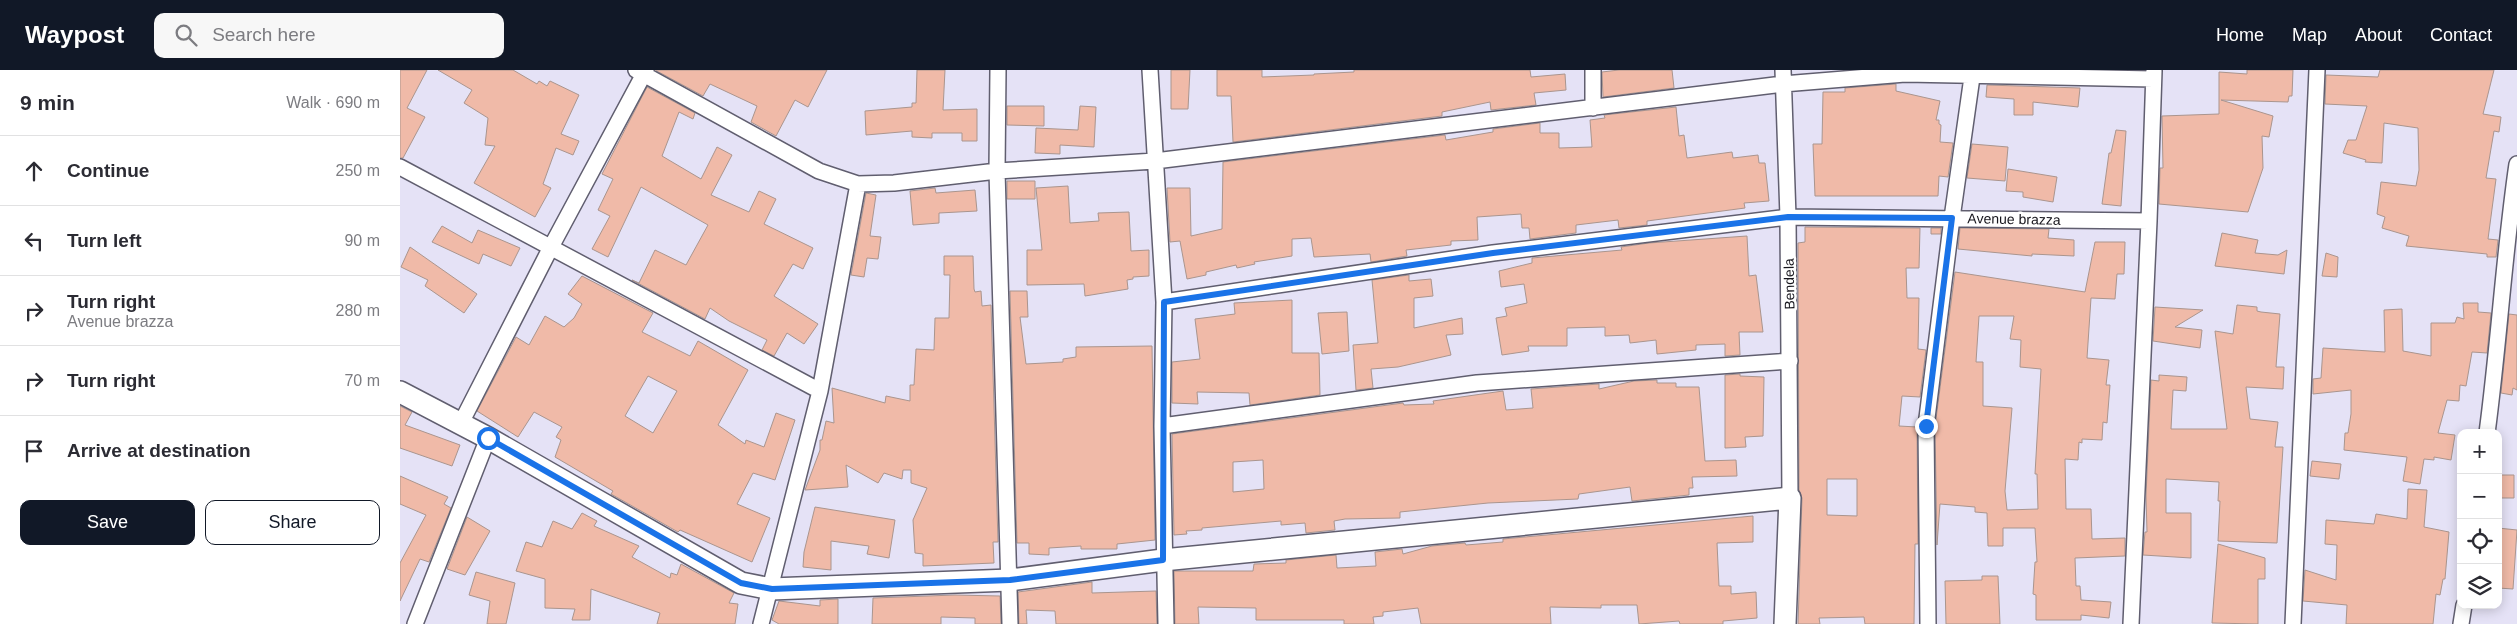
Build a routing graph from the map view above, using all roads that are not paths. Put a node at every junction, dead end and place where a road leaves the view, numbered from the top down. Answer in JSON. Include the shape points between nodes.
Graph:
{"nodes":[{"id":1,"x":998,"y":70,"type":"edge"},
{"id":2,"x":1150,"y":70,"type":"edge"},
{"id":3,"x":1593,"y":70,"type":"edge"},
{"id":4,"x":2316,"y":70,"type":"edge"},
{"id":5,"x":642,"y":71,"type":"edge"},
{"id":6,"x":1973,"y":73,"type":"edge"},
{"id":7,"x":2153,"y":75,"type":"edge"},
{"id":8,"x":1783,"y":77,"type":"edge"},
{"id":9,"x":1593,"y":108,"type":"junction"},
{"id":10,"x":1155,"y":161,"type":"junction"},
{"id":11,"x":2517,"y":164,"type":"edge"},
{"id":12,"x":400,"y":167,"type":"edge"},
{"id":13,"x":997,"y":171,"type":"junction"},
{"id":14,"x":858,"y":184,"type":"junction"},
{"id":15,"x":1788,"y":217,"type":"junction"},
{"id":16,"x":1952,"y":218,"type":"junction"},
{"id":17,"x":2149,"y":220,"type":"junction"},
{"id":18,"x":551,"y":247,"type":"junction"},
{"id":19,"x":1164,"y":302,"type":"junction"},
{"id":20,"x":1790,"y":361,"type":"junction"},
{"id":21,"x":820,"y":390,"type":"junction"},
{"id":22,"x":400,"y":392,"type":"edge"},
{"id":23,"x":460,"y":425,"type":"junction"},
{"id":24,"x":1162,"y":426,"type":"junction"},
{"id":25,"x":2488,"y":429,"type":"edge"},
{"id":26,"x":488,"y":438,"type":"junction"},
{"id":27,"x":1790,"y":498,"type":"junction"},
{"id":28,"x":1163,"y":560,"type":"junction"},
{"id":29,"x":1010,"y":580,"type":"junction"},
{"id":30,"x":772,"y":589,"type":"junction"},
{"id":31,"x":2463,"y":609,"type":"edge"},
{"id":32,"x":415,"y":624,"type":"edge"},
{"id":33,"x":761,"y":624,"type":"edge"},
{"id":34,"x":1010,"y":624,"type":"edge"},
{"id":35,"x":1166,"y":624,"type":"edge"},
{"id":36,"x":1785,"y":624,"type":"edge"},
{"id":37,"x":1928,"y":624,"type":"edge"},
{"id":38,"x":2131,"y":624,"type":"edge"},
{"id":39,"x":2293,"y":624,"type":"edge"},
{"id":40,"x":2461,"y":624,"type":"edge"}],
"edges":[{"from":1,"to":13,"type":"street"},
{"from":2,"to":10,"type":"street"},
{"from":3,"to":9,"type":"street"},
{"from":4,"to":39,"type":"street"},
{"from":5,"to":14,"type":"street","via":[[819,171]]},
{"from":5,"to":18,"type":"street"},
{"from":6,"to":7,"type":"street"},
{"from":6,"to":8,"type":"street"},
{"from":6,"to":16,"type":"street"},
{"from":7,"to":17,"type":"street"},
{"from":8,"to":9,"type":"street"},
{"from":8,"to":15,"type":"street","name":"Bendela"},
{"from":9,"to":10,"type":"street"},
{"from":10,"to":13,"type":"street"},
{"from":10,"to":19,"type":"street"},
{"from":11,"to":25,"type":"street"},
{"from":12,"to":18,"type":"street"},
{"from":13,"to":14,"type":"street"},
{"from":13,"to":29,"type":"street"},
{"from":14,"to":21,"type":"street"},
{"from":15,"to":16,"type":"street","name":"Avenue brazza"},
{"from":15,"to":19,"type":"street","name":"Avenue brazza","via":[[1493,253]]},
{"from":15,"to":20,"type":"street","name":"Bendela"},
{"from":16,"to":17,"type":"street","name":"Avenue brazza"},
{"from":16,"to":37,"type":"street","via":[[1926,426]]},
{"from":17,"to":38,"type":"street"},
{"from":18,"to":21,"type":"street"},
{"from":18,"to":23,"type":"street"},
{"from":19,"to":24,"type":"street"},
{"from":20,"to":24,"type":"street","via":[[1477,383]]},
{"from":20,"to":27,"type":"street","name":"Bendela"},
{"from":21,"to":30,"type":"street"},
{"from":22,"to":23,"type":"street"},
{"from":23,"to":26,"type":"street"},
{"from":24,"to":28,"type":"street"},
{"from":26,"to":30,"type":"street","via":[[741,583]]},
{"from":26,"to":32,"type":"street"},
{"from":27,"to":28,"type":"street"},
{"from":27,"to":36,"type":"street"},
{"from":28,"to":29,"type":"street"},
{"from":28,"to":35,"type":"street"},
{"from":29,"to":30,"type":"street"},
{"from":29,"to":34,"type":"street"},
{"from":30,"to":33,"type":"street"},
{"from":31,"to":40,"type":"street"}]}
